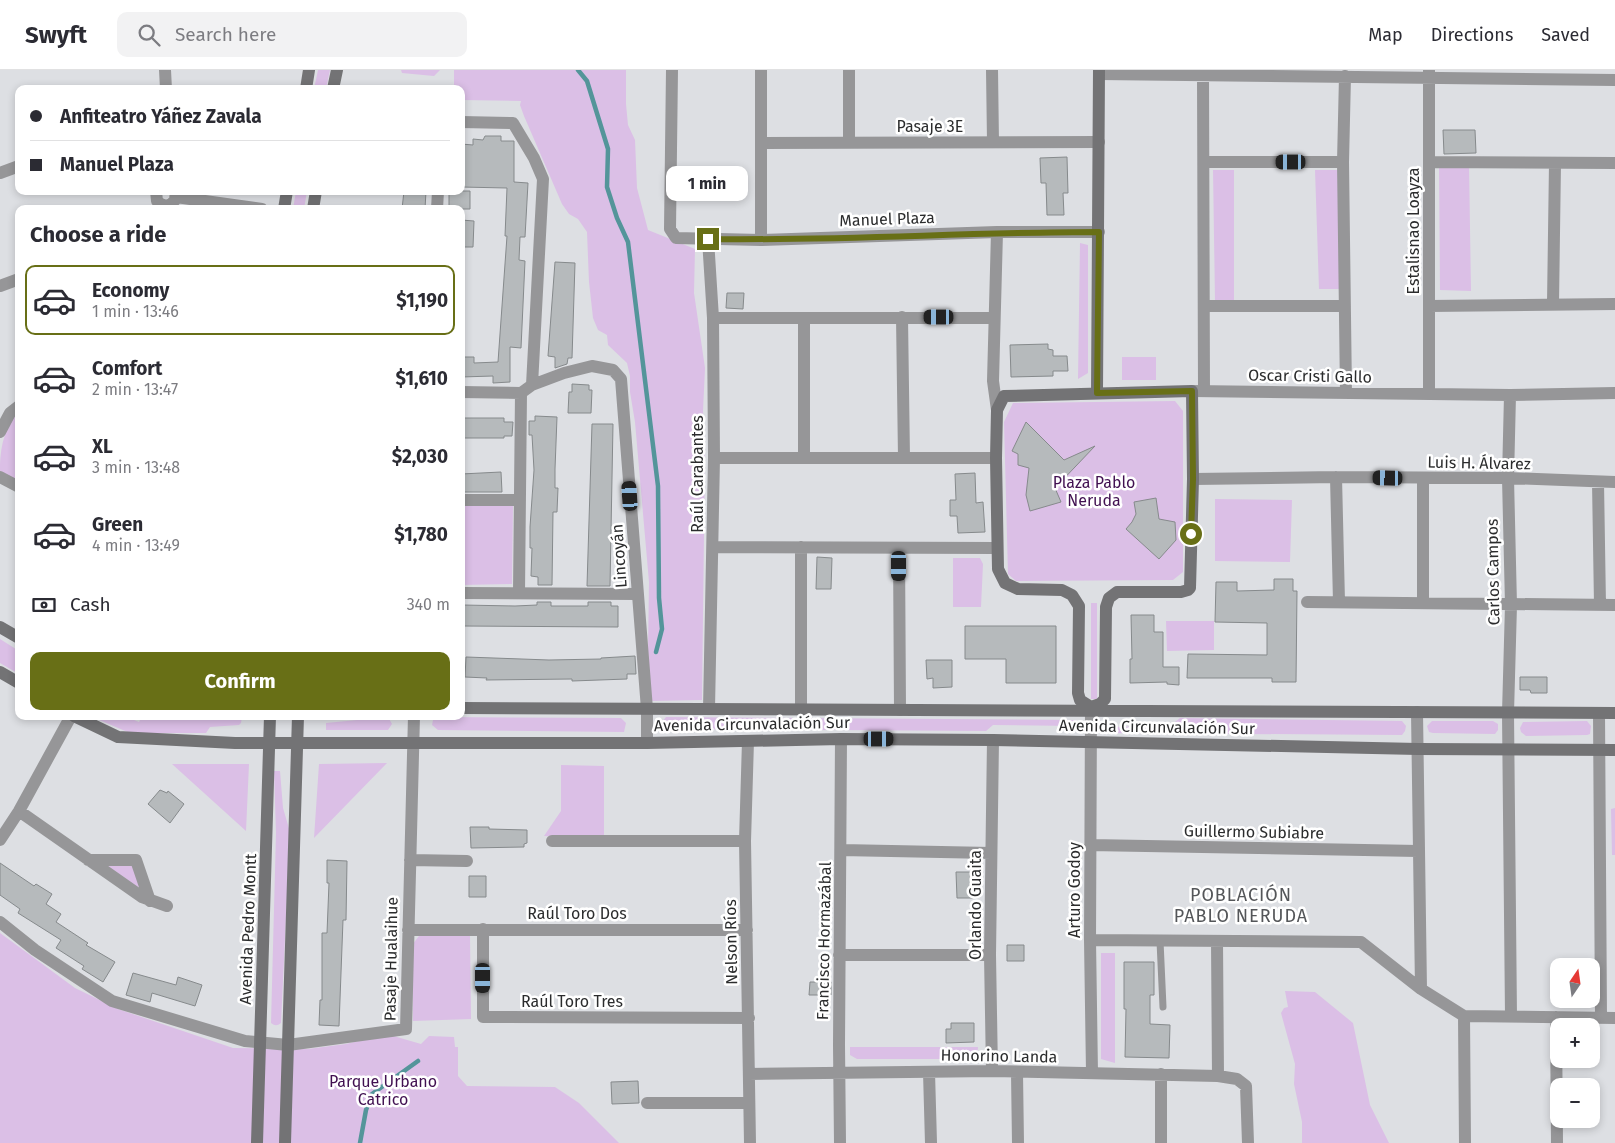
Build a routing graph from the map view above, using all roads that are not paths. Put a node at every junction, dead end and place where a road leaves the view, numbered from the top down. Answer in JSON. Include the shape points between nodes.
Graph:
{"nodes":[{"id":1,"x":164,"y":70,"type":"edge"},
{"id":2,"x":309,"y":70,"type":"edge"},
{"id":3,"x":337,"y":70,"type":"edge"},
{"id":4,"x":672,"y":70,"type":"edge"},
{"id":5,"x":761,"y":70,"type":"edge"},
{"id":6,"x":849,"y":70,"type":"edge"},
{"id":7,"x":992,"y":70,"type":"edge"},
{"id":8,"x":1099,"y":72,"type":"edge"},
{"id":9,"x":1429,"y":74,"type":"edge"},
{"id":10,"x":1522,"y":74,"type":"edge"},
{"id":11,"x":1204,"y":75,"type":"junction"},
{"id":12,"x":1345,"y":76,"type":"junction"},
{"id":13,"x":1615,"y":80,"type":"edge"},
{"id":14,"x":166,"y":85,"type":"edge"},
{"id":15,"x":307,"y":85,"type":"edge"},
{"id":16,"x":334,"y":85,"type":"edge"},
{"id":17,"x":465,"y":122,"type":"edge"},
{"id":18,"x":993,"y":142,"type":"junction"},
{"id":19,"x":1099,"y":142,"type":"junction"},
{"id":20,"x":761,"y":143,"type":"junction"},
{"id":21,"x":849,"y":143,"type":"junction"},
{"id":22,"x":1204,"y":162,"type":"junction"},
{"id":23,"x":1343,"y":162,"type":"junction"},
{"id":24,"x":1429,"y":162,"type":"junction"},
{"id":25,"x":1554,"y":163,"type":"junction"},
{"id":26,"x":1615,"y":163,"type":"edge"},
{"id":27,"x":15,"y":168,"type":"edge"},
{"id":28,"x":0,"y":174,"type":"edge"},
{"id":29,"x":182,"y":195,"type":"edge"},
{"id":30,"x":239,"y":205,"type":"edge"},
{"id":31,"x":997,"y":232,"type":"junction"},
{"id":32,"x":1099,"y":232,"type":"junction"},
{"id":33,"x":708,"y":239,"type":"junction"},
{"id":34,"x":761,"y":240,"type":"junction"},
{"id":35,"x":15,"y":280,"type":"edge"},
{"id":36,"x":0,"y":286,"type":"edge"},
{"id":37,"x":1553,"y":304,"type":"junction"},
{"id":38,"x":1615,"y":304,"type":"edge"},
{"id":39,"x":1204,"y":306,"type":"junction"},
{"id":40,"x":1346,"y":306,"type":"junction"},
{"id":41,"x":1429,"y":306,"type":"junction"},
{"id":42,"x":902,"y":317,"type":"junction"},
{"id":43,"x":713,"y":318,"type":"junction"},
{"id":44,"x":804,"y":318,"type":"junction"},
{"id":45,"x":994,"y":318,"type":"junction"},
{"id":46,"x":532,"y":385,"type":"junction"},
{"id":47,"x":1198,"y":391,"type":"junction"},
{"id":48,"x":465,"y":392,"type":"edge"},
{"id":49,"x":521,"y":393,"type":"junction"},
{"id":50,"x":1097,"y":393,"type":"junction"},
{"id":51,"x":1346,"y":393,"type":"junction"},
{"id":52,"x":1429,"y":393,"type":"junction"},
{"id":53,"x":1615,"y":393,"type":"edge"},
{"id":54,"x":1510,"y":395,"type":"junction"},
{"id":55,"x":15,"y":409,"type":"edge"},
{"id":56,"x":997,"y":410,"type":"junction"},
{"id":57,"x":0,"y":432,"type":"edge"},
{"id":58,"x":714,"y":458,"type":"junction"},
{"id":59,"x":804,"y":458,"type":"junction"},
{"id":60,"x":904,"y":458,"type":"junction"},
{"id":61,"x":996,"y":458,"type":"junction"},
{"id":62,"x":0,"y":477,"type":"edge"},
{"id":63,"x":1336,"y":477,"type":"junction"},
{"id":64,"x":1423,"y":478,"type":"junction"},
{"id":65,"x":1508,"y":478,"type":"junction"},
{"id":66,"x":1193,"y":479,"type":"junction"},
{"id":67,"x":1598,"y":482,"type":"junction"},
{"id":68,"x":1615,"y":482,"type":"edge"},
{"id":69,"x":15,"y":485,"type":"edge"},
{"id":70,"x":465,"y":500,"type":"edge"},
{"id":71,"x":520,"y":500,"type":"junction"},
{"id":72,"x":713,"y":546,"type":"junction"},
{"id":73,"x":801,"y":547,"type":"junction"},
{"id":74,"x":899,"y":548,"type":"junction"},
{"id":75,"x":997,"y":548,"type":"junction"},
{"id":76,"x":465,"y":593,"type":"edge"},
{"id":77,"x":519,"y":593,"type":"junction"},
{"id":78,"x":638,"y":594,"type":"junction"},
{"id":79,"x":1307,"y":602,"type":"dead end"},
{"id":80,"x":1339,"y":602,"type":"junction"},
{"id":81,"x":1423,"y":603,"type":"junction"},
{"id":82,"x":1511,"y":605,"type":"junction"},
{"id":83,"x":1600,"y":605,"type":"junction"},
{"id":84,"x":1615,"y":605,"type":"edge"},
{"id":85,"x":0,"y":627,"type":"edge"},
{"id":86,"x":15,"y":636,"type":"edge"},
{"id":87,"x":0,"y":672,"type":"edge"},
{"id":88,"x":15,"y":681,"type":"edge"},
{"id":89,"x":465,"y":708,"type":"edge"},
{"id":90,"x":647,"y":708,"type":"junction"},
{"id":91,"x":709,"y":709,"type":"junction"},
{"id":92,"x":801,"y":709,"type":"junction"},
{"id":93,"x":1091,"y":709,"type":"junction"},
{"id":94,"x":900,"y":710,"type":"junction"},
{"id":95,"x":1417,"y":712,"type":"junction"},
{"id":96,"x":1508,"y":713,"type":"junction"},
{"id":97,"x":1599,"y":713,"type":"junction"},
{"id":98,"x":1615,"y":713,"type":"edge"},
{"id":99,"x":70,"y":720,"type":"edge"},
{"id":100,"x":81,"y":720,"type":"edge"},
{"id":101,"x":270,"y":720,"type":"edge"},
{"id":102,"x":298,"y":720,"type":"edge"},
{"id":103,"x":414,"y":720,"type":"edge"},
{"id":104,"x":841,"y":739,"type":"junction"},
{"id":105,"x":993,"y":740,"type":"junction"},
{"id":106,"x":748,"y":741,"type":"junction"},
{"id":107,"x":647,"y":742,"type":"junction"},
{"id":108,"x":1092,"y":742,"type":"junction"},
{"id":109,"x":269,"y":743,"type":"junction"},
{"id":110,"x":297,"y":743,"type":"junction"},
{"id":111,"x":413,"y":744,"type":"junction"},
{"id":112,"x":1418,"y":749,"type":"junction"},
{"id":113,"x":1509,"y":750,"type":"junction"},
{"id":114,"x":1600,"y":750,"type":"junction"},
{"id":115,"x":1615,"y":750,"type":"edge"},
{"id":116,"x":19,"y":811,"type":"junction"},
{"id":117,"x":0,"y":840,"type":"edge"},
{"id":118,"x":552,"y":841,"type":"dead end"},
{"id":119,"x":745,"y":841,"type":"junction"},
{"id":120,"x":1090,"y":846,"type":"junction"},
{"id":121,"x":841,"y":850,"type":"junction"},
{"id":122,"x":1418,"y":851,"type":"junction"},
{"id":123,"x":991,"y":853,"type":"junction"},
{"id":124,"x":88,"y":860,"type":"junction"},
{"id":125,"x":410,"y":860,"type":"junction"},
{"id":126,"x":467,"y":861,"type":"dead end"},
{"id":127,"x":150,"y":901,"type":"junction"},
{"id":128,"x":167,"y":906,"type":"dead end"},
{"id":129,"x":0,"y":922,"type":"edge"},
{"id":130,"x":483,"y":929,"type":"junction"},
{"id":131,"x":408,"y":930,"type":"junction"},
{"id":132,"x":747,"y":930,"type":"junction"},
{"id":133,"x":1090,"y":940,"type":"junction"},
{"id":134,"x":1160,"y":941,"type":"junction"},
{"id":135,"x":1217,"y":941,"type":"junction"},
{"id":136,"x":839,"y":955,"type":"junction"},
{"id":137,"x":990,"y":955,"type":"junction"},
{"id":138,"x":1421,"y":989,"type":"junction"},
{"id":139,"x":1162,"y":1007,"type":"dead end"},
{"id":140,"x":1464,"y":1016,"type":"junction"},
{"id":141,"x":1511,"y":1016,"type":"junction"},
{"id":142,"x":1556,"y":1017,"type":"junction"},
{"id":143,"x":749,"y":1018,"type":"junction"},
{"id":144,"x":1602,"y":1018,"type":"junction"},
{"id":145,"x":1615,"y":1018,"type":"edge"},
{"id":146,"x":261,"y":1043,"type":"junction"},
{"id":147,"x":288,"y":1045,"type":"junction"},
{"id":148,"x":992,"y":1071,"type":"junction"},
{"id":149,"x":840,"y":1072,"type":"junction"},
{"id":150,"x":929,"y":1072,"type":"junction"},
{"id":151,"x":1017,"y":1073,"type":"junction"},
{"id":152,"x":1092,"y":1073,"type":"junction"},
{"id":153,"x":749,"y":1074,"type":"junction"},
{"id":154,"x":1161,"y":1074,"type":"junction"},
{"id":155,"x":1218,"y":1076,"type":"junction"},
{"id":156,"x":647,"y":1103,"type":"dead end"},
{"id":157,"x":749,"y":1103,"type":"junction"},
{"id":158,"x":257,"y":1143,"type":"edge"},
{"id":159,"x":285,"y":1143,"type":"edge"},
{"id":160,"x":750,"y":1143,"type":"edge"},
{"id":161,"x":840,"y":1143,"type":"edge"},
{"id":162,"x":930,"y":1143,"type":"edge"},
{"id":163,"x":1018,"y":1143,"type":"edge"},
{"id":164,"x":1161,"y":1143,"type":"edge"},
{"id":165,"x":1248,"y":1143,"type":"edge"},
{"id":166,"x":1466,"y":1143,"type":"edge"},
{"id":167,"x":1557,"y":1143,"type":"edge"}],
"edges":[{"from":1,"to":14,"type":"street"},
{"from":2,"to":15,"type":"main road"},
{"from":3,"to":16,"type":"main road"},
{"from":4,"to":33,"type":"street","name":"Manuel Plaza","via":[[670,229],[676,238]]},
{"from":5,"to":20,"type":"street"},
{"from":6,"to":21,"type":"street"},
{"from":7,"to":18,"type":"street"},
{"from":8,"to":11,"type":"street"},
{"from":8,"to":19,"type":"main road"},
{"from":9,"to":10,"type":"street"},
{"from":9,"to":12,"type":"street"},
{"from":9,"to":24,"type":"street","name":"Estalisnao Loayza"},
{"from":10,"to":13,"type":"street"},
{"from":11,"to":12,"type":"street"},
{"from":11,"to":22,"type":"street"},
{"from":12,"to":23,"type":"street"},
{"from":17,"to":46,"type":"street","via":[[514,123],[543,179]]},
{"from":18,"to":19,"type":"street","name":"Pasaje 3E"},
{"from":18,"to":21,"type":"street","name":"Pasaje 3E"},
{"from":19,"to":32,"type":"main road"},
{"from":20,"to":21,"type":"street","name":"Pasaje 3E"},
{"from":20,"to":34,"type":"street"},
{"from":22,"to":23,"type":"street"},
{"from":22,"to":39,"type":"street"},
{"from":23,"to":40,"type":"street"},
{"from":24,"to":25,"type":"street"},
{"from":24,"to":41,"type":"street","name":"Estalisnao Loayza"},
{"from":25,"to":26,"type":"street"},
{"from":25,"to":37,"type":"street"},
{"from":27,"to":28,"type":"street"},
{"from":29,"to":30,"type":"street"},
{"from":31,"to":32,"type":"street","name":"Manuel Plaza"},
{"from":31,"to":34,"type":"street","name":"Manuel Plaza"},
{"from":31,"to":45,"type":"street"},
{"from":32,"to":50,"type":"main road"},
{"from":33,"to":34,"type":"street","name":"Manuel Plaza"},
{"from":33,"to":43,"type":"street","name":"Raúl Carabantes"},
{"from":35,"to":36,"type":"street"},
{"from":37,"to":38,"type":"street"},
{"from":37,"to":41,"type":"street"},
{"from":39,"to":40,"type":"street"},
{"from":39,"to":47,"type":"street"},
{"from":40,"to":51,"type":"street"},
{"from":41,"to":52,"type":"street","name":"Estalisnao Loayza"},
{"from":42,"to":44,"type":"street"},
{"from":42,"to":45,"type":"street"},
{"from":42,"to":60,"type":"street"},
{"from":43,"to":44,"type":"street"},
{"from":43,"to":58,"type":"street","name":"Raúl Carabantes"},
{"from":44,"to":59,"type":"street"},
{"from":45,"to":56,"type":"street","via":[[993,381]]},
{"from":46,"to":49,"type":"street"},
{"from":46,"to":78,"type":"street","name":"Lincoyán","via":[[592,366],[613,370],[621,379]]},
{"from":47,"to":50,"type":"main road","name":"Oscar Cristi Gallo"},
{"from":47,"to":51,"type":"street","name":"Oscar Cristi Gallo"},
{"from":47,"to":66,"type":"main road"},
{"from":48,"to":49,"type":"street"},
{"from":49,"to":71,"type":"street"},
{"from":50,"to":56,"type":"main road","name":"Oscar Cristi Gallo","via":[[1004,396]]},
{"from":51,"to":52,"type":"street","name":"Oscar Cristi Gallo"},
{"from":52,"to":54,"type":"street","name":"Oscar Cristi Gallo"},
{"from":53,"to":54,"type":"street","name":"Oscar Cristi Gallo"},
{"from":54,"to":65,"type":"street","name":"Carlos Campos"},
{"from":55,"to":57,"type":"street"},
{"from":56,"to":61,"type":"main road"},
{"from":58,"to":59,"type":"street"},
{"from":58,"to":72,"type":"street","name":"Raúl Carabantes"},
{"from":59,"to":60,"type":"street"},
{"from":60,"to":61,"type":"street"},
{"from":61,"to":75,"type":"main road"},
{"from":62,"to":69,"type":"street"},
{"from":63,"to":64,"type":"street","name":"Luis H. Álvarez"},
{"from":63,"to":66,"type":"street","name":"Luis H. Álvarez"},
{"from":63,"to":80,"type":"street"},
{"from":64,"to":65,"type":"street","name":"Luis H. Álvarez"},
{"from":64,"to":81,"type":"street"},
{"from":65,"to":67,"type":"street","name":"Luis H. Álvarez"},
{"from":65,"to":82,"type":"street","name":"Carlos Campos"},
{"from":66,"to":93,"type":"main road","via":[[1190,588],[1181,592],[1117,592],[1109,598],[1106,608],[1105,698]]},
{"from":67,"to":68,"type":"street","name":"Luis H. Álvarez"},
{"from":67,"to":83,"type":"street"},
{"from":70,"to":71,"type":"street"},
{"from":71,"to":77,"type":"street"},
{"from":72,"to":73,"type":"street"},
{"from":72,"to":91,"type":"street","name":"Raúl Carabantes"},
{"from":73,"to":74,"type":"street"},
{"from":73,"to":92,"type":"street"},
{"from":74,"to":75,"type":"street"},
{"from":74,"to":94,"type":"street"},
{"from":75,"to":93,"type":"main road","via":[[998,569],[1005,583],[1018,589],[1062,590],[1072,595],[1079,606],[1078,694]]},
{"from":76,"to":77,"type":"street"},
{"from":77,"to":78,"type":"street"},
{"from":78,"to":90,"type":"street","name":"Lincoyán"},
{"from":79,"to":80,"type":"street"},
{"from":80,"to":81,"type":"street"},
{"from":81,"to":82,"type":"street"},
{"from":82,"to":83,"type":"street"},
{"from":82,"to":96,"type":"street","name":"Carlos Campos"},
{"from":83,"to":84,"type":"street"},
{"from":85,"to":86,"type":"main road"},
{"from":87,"to":88,"type":"main road"},
{"from":89,"to":90,"type":"main road","name":"Avenida Circunvalación Sur"},
{"from":90,"to":91,"type":"main road","name":"Avenida Circunvalación Sur"},
{"from":90,"to":107,"type":"street","name":"Lincoyán"},
{"from":91,"to":92,"type":"main road","name":"Avenida Circunvalación Sur"},
{"from":92,"to":94,"type":"main road","name":"Avenida Circunvalación Sur"},
{"from":93,"to":94,"type":"main road","name":"Avenida Circunvalación Sur"},
{"from":93,"to":95,"type":"main road","name":"Avenida Circunvalación Sur"},
{"from":93,"to":108,"type":"street","name":"Arturo Godoy"},
{"from":95,"to":96,"type":"main road","name":"Avenida Circunvalación Sur"},
{"from":95,"to":112,"type":"street"},
{"from":96,"to":97,"type":"main road","name":"Avenida Circunvalación Sur"},
{"from":96,"to":113,"type":"street","name":"Carlos Campos"},
{"from":97,"to":98,"type":"main road","name":"Avenida Circunvalación Sur"},
{"from":97,"to":114,"type":"street"},
{"from":99,"to":116,"type":"street"},
{"from":100,"to":109,"type":"main road","name":"Avenida Circunvalación Sur","via":[[118,737]]},
{"from":101,"to":109,"type":"main road","name":"Avenida Pedro Montt"},
{"from":102,"to":110,"type":"main road"},
{"from":103,"to":111,"type":"street","name":"Pasaje Hualaihue"},
{"from":104,"to":105,"type":"main road","name":"Avenida Circunvalación Sur"},
{"from":104,"to":106,"type":"main road","name":"Avenida Circunvalación Sur"},
{"from":104,"to":121,"type":"street","name":"Francisco Hormazábal"},
{"from":105,"to":108,"type":"main road","name":"Avenida Circunvalación Sur"},
{"from":105,"to":123,"type":"street","name":"Orlando Guaita"},
{"from":106,"to":107,"type":"main road","name":"Avenida Circunvalación Sur"},
{"from":106,"to":119,"type":"street","name":"Nelson Ríos"},
{"from":107,"to":111,"type":"main road","name":"Avenida Circunvalación Sur"},
{"from":108,"to":112,"type":"main road","name":"Avenida Circunvalación Sur"},
{"from":108,"to":120,"type":"street","name":"Arturo Godoy"},
{"from":109,"to":110,"type":"main road","name":"Avenida Circunvalación Sur"},
{"from":109,"to":146,"type":"main road","name":"Avenida Pedro Montt"},
{"from":110,"to":111,"type":"main road","name":"Avenida Circunvalación Sur"},
{"from":110,"to":147,"type":"main road"},
{"from":111,"to":125,"type":"street","name":"Pasaje Hualaihue"},
{"from":112,"to":113,"type":"main road","name":"Avenida Circunvalación Sur"},
{"from":112,"to":122,"type":"street"},
{"from":113,"to":114,"type":"main road","name":"Avenida Circunvalación Sur"},
{"from":113,"to":141,"type":"street","name":"Carlos Campos"},
{"from":114,"to":115,"type":"main road","name":"Avenida Circunvalación Sur"},
{"from":114,"to":144,"type":"street"},
{"from":116,"to":117,"type":"street"},
{"from":116,"to":124,"type":"street"},
{"from":118,"to":119,"type":"street"},
{"from":119,"to":132,"type":"street","name":"Nelson Ríos"},
{"from":120,"to":122,"type":"street","name":"Guillermo Subiabre"},
{"from":120,"to":133,"type":"street","name":"Arturo Godoy"},
{"from":121,"to":123,"type":"street"},
{"from":121,"to":136,"type":"street","name":"Francisco Hormazábal"},
{"from":122,"to":138,"type":"street"},
{"from":123,"to":137,"type":"street","name":"Orlando Guaita"},
{"from":124,"to":127,"type":"street"},
{"from":124,"to":127,"type":"street","via":[[136,860]]},
{"from":125,"to":126,"type":"street"},
{"from":125,"to":131,"type":"street","name":"Pasaje Hualaihue"},
{"from":127,"to":128,"type":"street"},
{"from":129,"to":146,"type":"street","name":"Pasaje Hualaihue","via":[[35,950],[112,1001]]},
{"from":130,"to":131,"type":"street","name":"Raúl Toro Dos"},
{"from":130,"to":132,"type":"street","name":"Raúl Toro Dos"},
{"from":130,"to":143,"type":"street","name":"Raúl Toro Tres","via":[[483,1017]]},
{"from":131,"to":147,"type":"street","name":"Pasaje Hualaihue","via":[[406,1029]]},
{"from":132,"to":143,"type":"street","name":"Nelson Ríos"},
{"from":133,"to":134,"type":"street"},
{"from":133,"to":152,"type":"street","name":"Arturo Godoy"},
{"from":134,"to":135,"type":"street"},
{"from":134,"to":139,"type":"lane"},
{"from":135,"to":138,"type":"street","via":[[1361,942]]},
{"from":135,"to":155,"type":"street"},
{"from":136,"to":137,"type":"street"},
{"from":136,"to":149,"type":"street","name":"Francisco Hormazábal"},
{"from":137,"to":148,"type":"street","name":"Orlando Guaita"},
{"from":138,"to":140,"type":"street"},
{"from":140,"to":141,"type":"street"},
{"from":140,"to":166,"type":"street"},
{"from":141,"to":142,"type":"street"},
{"from":142,"to":144,"type":"street"},
{"from":142,"to":167,"type":"street"},
{"from":143,"to":153,"type":"street","name":"Nelson Ríos"},
{"from":144,"to":145,"type":"street"},
{"from":146,"to":147,"type":"street","name":"Pasaje Hualaihue"},
{"from":146,"to":158,"type":"main road","name":"Avenida Pedro Montt"},
{"from":147,"to":159,"type":"main road"},
{"from":148,"to":150,"type":"street","name":"Honorino Landa"},
{"from":148,"to":151,"type":"street","name":"Honorino Landa"},
{"from":149,"to":150,"type":"street","name":"Honorino Landa"},
{"from":149,"to":153,"type":"street","name":"Honorino Landa"},
{"from":149,"to":161,"type":"street","name":"Francisco Hormazábal"},
{"from":150,"to":162,"type":"street"},
{"from":151,"to":152,"type":"street","name":"Honorino Landa"},
{"from":151,"to":163,"type":"street"},
{"from":152,"to":154,"type":"street","name":"Honorino Landa"},
{"from":153,"to":157,"type":"street","name":"Nelson Ríos"},
{"from":154,"to":155,"type":"street","name":"Honorino Landa"},
{"from":154,"to":164,"type":"street"},
{"from":155,"to":165,"type":"street","name":"Honorino Landa","via":[[1237,1080],[1246,1086]]},
{"from":156,"to":157,"type":"street"},
{"from":157,"to":160,"type":"street","name":"Nelson Ríos"}]}
